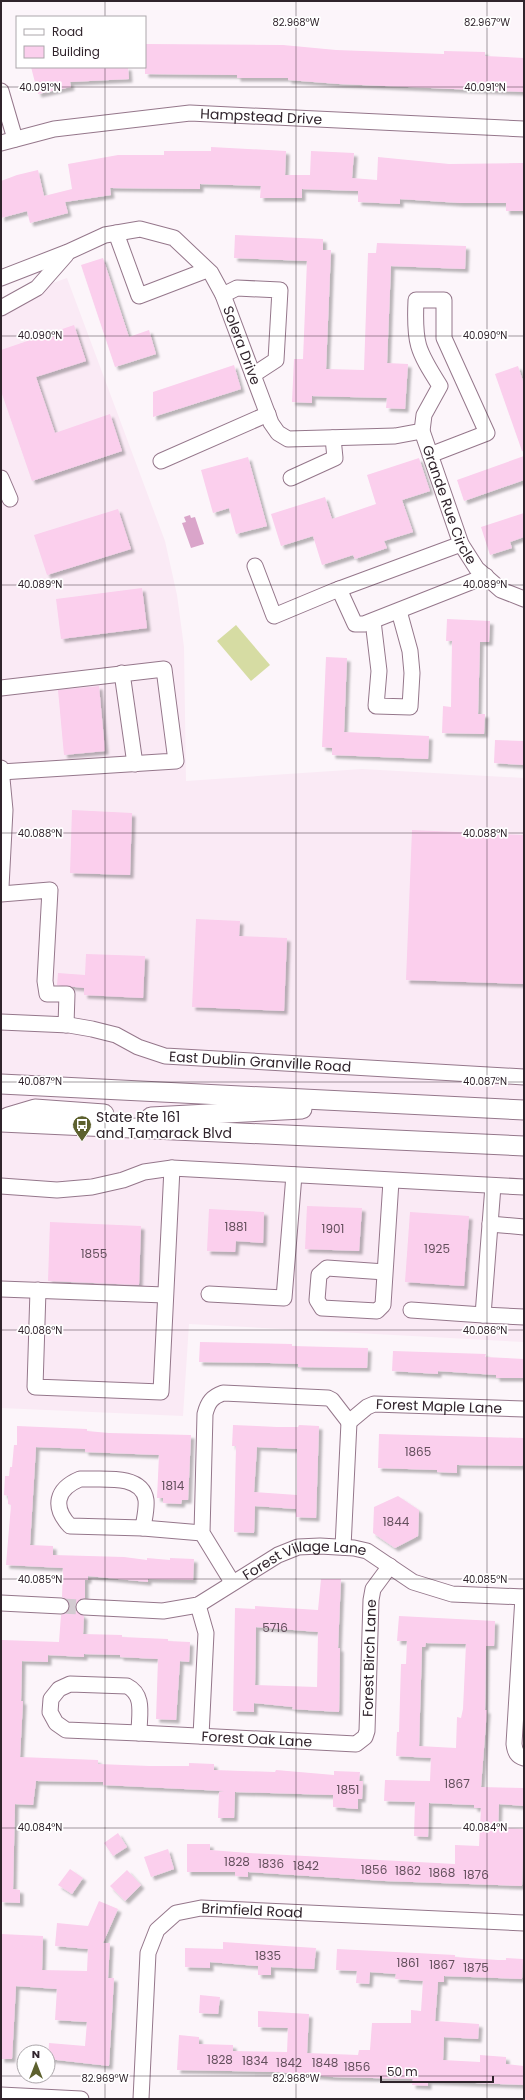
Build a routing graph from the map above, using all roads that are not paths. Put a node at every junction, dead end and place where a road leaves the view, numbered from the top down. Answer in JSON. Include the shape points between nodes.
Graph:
{"nodes":[{"id":1,"x":1,"y":91,"type":"edge"},
{"id":2,"x":524,"y":129,"type":"edge"},
{"id":3,"x":8,"y":141,"type":"edge"},
{"id":4,"x":116,"y":233,"type":"junction"},
{"id":5,"x":68,"y":252,"type":"junction"},
{"id":6,"x":207,"y":270,"type":"junction"},
{"id":7,"x":1,"y":278,"type":"edge"},
{"id":8,"x":223,"y":295,"type":"junction"},
{"id":9,"x":1,"y":308,"type":"edge"},
{"id":10,"x":253,"y":375,"type":"junction"},
{"id":11,"x":461,"y":378,"type":"junction"},
{"id":12,"x":440,"y":386,"type":"junction"},
{"id":13,"x":268,"y":414,"type":"junction"},
{"id":14,"x":422,"y":431,"type":"junction"},
{"id":15,"x":333,"y":438,"type":"junction"},
{"id":16,"x":430,"y":454,"type":"junction"},
{"id":17,"x":161,"y":461,"type":"dead end"},
{"id":18,"x":1,"y":478,"type":"edge"},
{"id":19,"x":291,"y":478,"type":"dead end"},
{"id":20,"x":10,"y":499,"type":"dead end"},
{"id":21,"x":461,"y":544,"type":"junction"},
{"id":22,"x":255,"y":566,"type":"dead end"},
{"id":23,"x":486,"y":576,"type":"junction"},
{"id":24,"x":339,"y":589,"type":"junction"},
{"id":25,"x":524,"y":599,"type":"edge"},
{"id":26,"x":399,"y":611,"type":"junction"},
{"id":27,"x":373,"y":621,"type":"junction"},
{"id":28,"x":122,"y":673,"type":"junction"},
{"id":29,"x":1,"y":688,"type":"edge"},
{"id":30,"x":135,"y":764,"type":"junction"},
{"id":31,"x":1,"y":768,"type":"edge"},
{"id":32,"x":1,"y":772,"type":"edge"},
{"id":33,"x":1,"y":887,"type":"edge"},
{"id":34,"x":1,"y":894,"type":"edge"},
{"id":35,"x":1,"y":1022,"type":"edge"},
{"id":36,"x":66,"y":1025,"type":"junction"},
{"id":37,"x":524,"y":1077,"type":"edge"},
{"id":38,"x":1,"y":1084,"type":"edge"},
{"id":39,"x":377,"y":1102,"type":"junction"},
{"id":40,"x":524,"y":1110,"type":"edge"},
{"id":41,"x":1,"y":1119,"type":"edge"},
{"id":42,"x":1,"y":1122,"type":"edge"},
{"id":43,"x":524,"y":1146,"type":"edge"},
{"id":44,"x":172,"y":1168,"type":"junction"},
{"id":45,"x":294,"y":1175,"type":"junction"},
{"id":46,"x":391,"y":1180,"type":"junction"},
{"id":47,"x":1,"y":1186,"type":"edge"},
{"id":48,"x":493,"y":1186,"type":"junction"},
{"id":49,"x":524,"y":1187,"type":"edge"},
{"id":50,"x":490,"y":1224,"type":"junction"},
{"id":51,"x":524,"y":1226,"type":"edge"},
{"id":52,"x":386,"y":1272,"type":"junction"},
{"id":53,"x":1,"y":1289,"type":"edge"},
{"id":54,"x":38,"y":1290,"type":"junction"},
{"id":55,"x":209,"y":1294,"type":"dead end"},
{"id":56,"x":165,"y":1295,"type":"junction"},
{"id":57,"x":411,"y":1310,"type":"dead end"},
{"id":58,"x":483,"y":1315,"type":"junction"},
{"id":59,"x":524,"y":1317,"type":"edge"},
{"id":60,"x":524,"y":1409,"type":"edge"},
{"id":61,"x":349,"y":1422,"type":"junction"},
{"id":62,"x":143,"y":1528,"type":"junction"},
{"id":63,"x":202,"y":1533,"type":"junction"},
{"id":64,"x":343,"y":1547,"type":"junction"},
{"id":65,"x":390,"y":1566,"type":"junction"},
{"id":66,"x":232,"y":1582,"type":"junction"},
{"id":67,"x":523,"y":1597,"type":"edge"},
{"id":68,"x":1,"y":1603,"type":"edge"},
{"id":69,"x":198,"y":1605,"type":"junction"},
{"id":70,"x":61,"y":1606,"type":"tunnel mouth"},
{"id":71,"x":84,"y":1607,"type":"tunnel mouth"},
{"id":72,"x":367,"y":1730,"type":"joint"},
{"id":73,"x":138,"y":1732,"type":"junction"},
{"id":74,"x":201,"y":1736,"type":"junction"},
{"id":75,"x":524,"y":1758,"type":"edge"},
{"id":76,"x":524,"y":1923,"type":"edge"},
{"id":77,"x":1,"y":2095,"type":"edge"},
{"id":78,"x":82,"y":2099,"type":"edge"},
{"id":79,"x":141,"y":2099,"type":"edge"}],
"edges":[{"from":1,"to":3,"type":"street"},
{"from":2,"to":3,"type":"street","name":"Hampstead Drive","via":[[190,113],[54,128]]},
{"from":4,"to":5,"type":"street","name":"Solera Drive","via":[[105,235]]},
{"from":4,"to":6,"type":"street","name":"Solera Drive","via":[[140,230],[174,238]]},
{"from":4,"to":6,"type":"street","via":[[139,296]]},
{"from":5,"to":7,"type":"street","name":"Solera Drive"},
{"from":5,"to":9,"type":"street","name":"Solera Drive","via":[[37,288]]},
{"from":6,"to":8,"type":"street","name":"Solera Drive"},
{"from":8,"to":10,"type":"street","name":"Solera Drive"},
{"from":8,"to":10,"type":"street","via":[[237,288],[280,290],[276,360]]},
{"from":10,"to":13,"type":"street","name":"Solera Drive"},
{"from":11,"to":12,"type":"street"},
{"from":11,"to":12,"type":"street","via":[[444,338],[444,300],[416,300],[416,343]]},
{"from":11,"to":16,"type":"street","via":[[487,433]]},
{"from":12,"to":14,"type":"street","via":[[424,415]]},
{"from":13,"to":15,"type":"street","name":"Solera Drive","via":[[278,433],[288,439]]},
{"from":13,"to":17,"type":"street"},
{"from":14,"to":15,"type":"street","name":"Solera Drive","via":[[395,436]]},
{"from":14,"to":16,"type":"street","name":"Grande Rue Circle"},
{"from":15,"to":19,"type":"street","via":[[335,458]]},
{"from":16,"to":21,"type":"street","name":"Grande Rue Circle"},
{"from":18,"to":20,"type":"street"},
{"from":21,"to":23,"type":"street","name":"Grande Rue Circle","via":[[477,569]]},
{"from":21,"to":24,"type":"street"},
{"from":22,"to":24,"type":"street","via":[[274,616]]},
{"from":23,"to":25,"type":"street","name":"Grande Rue Circle","via":[[501,590]]},
{"from":23,"to":26,"type":"street"},
{"from":24,"to":27,"type":"street","via":[[355,624]]},
{"from":26,"to":27,"type":"street"},
{"from":26,"to":27,"type":"street","via":[[410,651],[410,707],[376,706],[379,671]]},
{"from":28,"to":29,"type":"street"},
{"from":28,"to":30,"type":"street"},
{"from":28,"to":30,"type":"street","via":[[164,669],[176,761]]},
{"from":30,"to":32,"type":"street"},
{"from":31,"to":32,"type":"street"},
{"from":32,"to":33,"type":"street","via":[[5,810]]},
{"from":34,"to":36,"type":"street","via":[[50,890],[45,981],[47,994],[66,994]]},
{"from":35,"to":36,"type":"street","name":"East Dublin Granville Road"},
{"from":36,"to":37,"type":"street","name":"East Dublin Granville Road","via":[[116,1035],[166,1056]]},
{"from":38,"to":39,"type":"main road"},
{"from":39,"to":40,"type":"main road"},
{"from":39,"to":41,"type":"main road","via":[[255,1113],[159,1118],[35,1109]]},
{"from":42,"to":43,"type":"main road"},
{"from":44,"to":45,"type":"street"},
{"from":44,"to":47,"type":"street","via":[[144,1172],[123,1180],[92,1186],[57,1190]]},
{"from":44,"to":56,"type":"street"},
{"from":45,"to":46,"type":"street"},
{"from":45,"to":55,"type":"street","via":[[284,1298]]},
{"from":46,"to":48,"type":"street"},
{"from":46,"to":52,"type":"street"},
{"from":48,"to":49,"type":"street"},
{"from":48,"to":50,"type":"street"},
{"from":50,"to":51,"type":"street"},
{"from":50,"to":58,"type":"street"},
{"from":52,"to":52,"type":"street","via":[[383,1305],[377,1311],[322,1308],[317,1300],[319,1274],[327,1268]]},
{"from":53,"to":54,"type":"street"},
{"from":54,"to":56,"type":"street"},
{"from":54,"to":56,"type":"street","via":[[35,1387],[71,1389],[160,1392]]},
{"from":57,"to":58,"type":"street"},
{"from":58,"to":59,"type":"street"},
{"from":60,"to":61,"type":"street","name":"Forest Maple Lane","via":[[374,1404]]},
{"from":61,"to":63,"type":"street","via":[[328,1398],[223,1393],[214,1397],[207,1404],[205,1414]]},
{"from":61,"to":64,"type":"street"},
{"from":62,"to":62,"type":"street","via":[[70,1526],[62,1517],[58,1505],[61,1493],[69,1483],[80,1479],[129,1481],[138,1485],[144,1492],[146,1502]]},
{"from":62,"to":63,"type":"street"},
{"from":63,"to":66,"type":"street"},
{"from":64,"to":65,"type":"street","name":"Forest Village Lane","via":[[367,1551]]},
{"from":64,"to":66,"type":"street","name":"Forest Village Lane","via":[[298,1547]]},
{"from":65,"to":67,"type":"street","name":"Forest Village Lane","via":[[413,1582],[452,1594]]},
{"from":65,"to":72,"type":"street","name":"Forest Birch Lane","via":[[373,1589],[371,1600]]},
{"from":66,"to":69,"type":"street","name":"Forest Village Lane"},
{"from":67,"to":75,"type":"street","via":[[514,1744],[519,1757]]},
{"from":68,"to":70,"type":"street"},
{"from":69,"to":71,"type":"street","name":"Forest Village Lane","via":[[163,1611]]},
{"from":69,"to":74,"type":"street","via":[[206,1633]]},
{"from":72,"to":74,"type":"street","name":"Forest Oak Lane","via":[[362,1742],[356,1744]]},
{"from":73,"to":73,"type":"street","name":"Forest Oak Lane","via":[[66,1730],[56,1723],[50,1712],[51,1699],[58,1689],[70,1684],[126,1686],[134,1690],[139,1697]]},
{"from":73,"to":74,"type":"street","name":"Forest Oak Lane"},
{"from":76,"to":79,"type":"street","name":"Brimfield Road","via":[[201,1908],[176,1913],[157,1930],[148,1953]]},
{"from":77,"to":78,"type":"street"}]}
